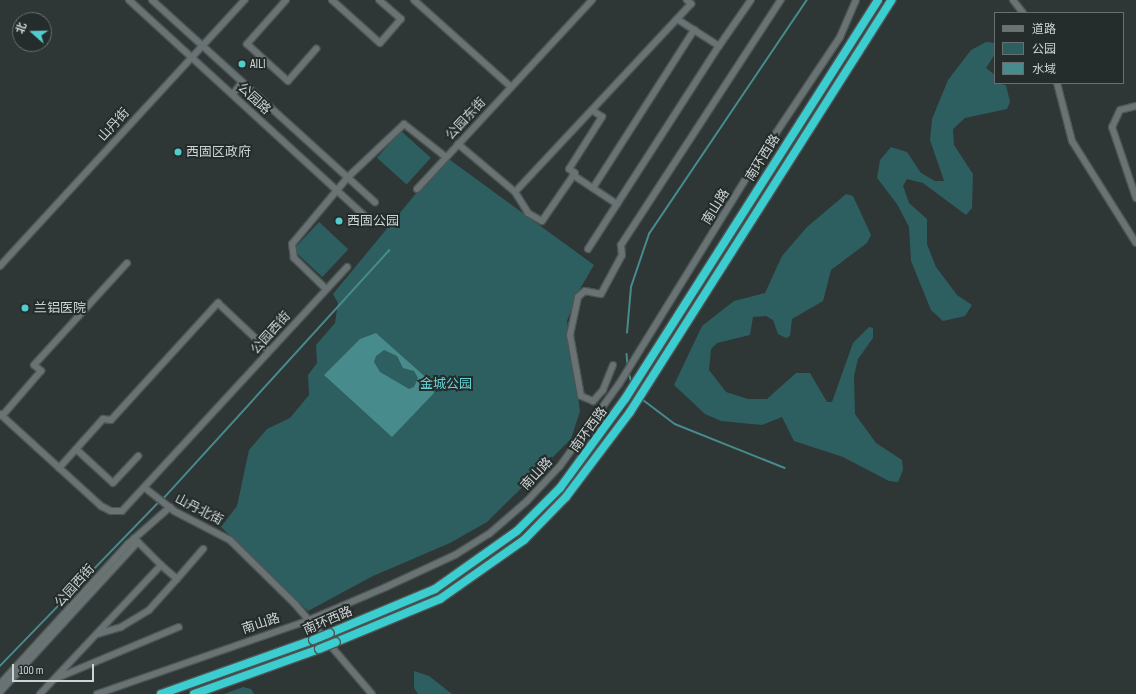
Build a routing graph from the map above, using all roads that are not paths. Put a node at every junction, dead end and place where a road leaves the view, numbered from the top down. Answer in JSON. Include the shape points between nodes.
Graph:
{"nodes":[{"id":1,"x":129,"y":0,"type":"edge"},
{"id":2,"x":152,"y":0,"type":"edge"},
{"id":3,"x":245,"y":0,"type":"edge"},
{"id":4,"x":286,"y":0,"type":"edge"},
{"id":5,"x":332,"y":0,"type":"edge"},
{"id":6,"x":379,"y":0,"type":"edge"},
{"id":7,"x":414,"y":0,"type":"edge"},
{"id":8,"x":592,"y":0,"type":"edge"},
{"id":9,"x":687,"y":0,"type":"edge"},
{"id":10,"x":751,"y":0,"type":"edge"},
{"id":11,"x":780,"y":0,"type":"edge"},
{"id":12,"x":856,"y":0,"type":"edge"},
{"id":13,"x":878,"y":0,"type":"edge"},
{"id":14,"x":891,"y":0,"type":"edge"},
{"id":15,"x":1013,"y":0,"type":"edge"},
{"id":16,"x":1022,"y":12,"type":"edge"},
{"id":17,"x":677,"y":19,"type":"junction"},
{"id":18,"x":694,"y":30,"type":"junction"},
{"id":19,"x":202,"y":46,"type":"junction"},
{"id":20,"x":719,"y":46,"type":"junction"},
{"id":21,"x":316,"y":50,"type":"dead end"},
{"id":22,"x":192,"y":56,"type":"junction"},
{"id":23,"x":242,"y":82,"type":"junction"},
{"id":24,"x":1057,"y":84,"type":"edge"},
{"id":25,"x":511,"y":87,"type":"junction"},
{"id":26,"x":233,"y":94,"type":"junction"},
{"id":27,"x":1136,"y":106,"type":"edge"},
{"id":28,"x":592,"y":110,"type":"junction"},
{"id":29,"x":458,"y":144,"type":"junction"},
{"id":30,"x":446,"y":157,"type":"junction"},
{"id":31,"x":573,"y":175,"type":"junction"},
{"id":32,"x":348,"y":177,"type":"junction"},
{"id":33,"x":593,"y":188,"type":"junction"},
{"id":34,"x":337,"y":189,"type":"junction"},
{"id":35,"x":417,"y":189,"type":"dead end"},
{"id":36,"x":515,"y":192,"type":"junction"},
{"id":37,"x":1136,"y":198,"type":"edge"},
{"id":38,"x":375,"y":202,"type":"dead end"},
{"id":39,"x":617,"y":204,"type":"junction"},
{"id":40,"x":364,"y":214,"type":"dead end"},
{"id":41,"x":1136,"y":243,"type":"edge"},
{"id":42,"x":588,"y":249,"type":"dead end"},
{"id":43,"x":127,"y":263,"type":"dead end"},
{"id":44,"x":0,"y":266,"type":"edge"},
{"id":45,"x":347,"y":267,"type":"dead end"},
{"id":46,"x":326,"y":289,"type":"junction"},
{"id":47,"x":269,"y":351,"type":"junction"},
{"id":48,"x":614,"y":365,"type":"dead end"},
{"id":49,"x":602,"y":390,"type":"junction"},
{"id":50,"x":611,"y":396,"type":"junction"},
{"id":51,"x":1,"y":415,"type":"edge"},
{"id":52,"x":76,"y":449,"type":"junction"},
{"id":53,"x":138,"y":456,"type":"dead end"},
{"id":54,"x":59,"y":468,"type":"junction"},
{"id":55,"x":145,"y":488,"type":"junction"},
{"id":56,"x":170,"y":508,"type":"junction"},
{"id":57,"x":136,"y":540,"type":"junction"},
{"id":58,"x":203,"y":549,"type":"dead end"},
{"id":59,"x":161,"y":565,"type":"junction"},
{"id":60,"x":177,"y":579,"type":"junction"},
{"id":61,"x":309,"y":620,"type":"junction"},
{"id":62,"x":179,"y":627,"type":"dead end"},
{"id":63,"x":97,"y":634,"type":"junction"},
{"id":64,"x":55,"y":679,"type":"junction"},
{"id":65,"x":0,"y":684,"type":"edge"},
{"id":66,"x":0,"y":692,"type":"edge"},
{"id":67,"x":40,"y":694,"type":"edge"},
{"id":68,"x":97,"y":694,"type":"edge"},
{"id":69,"x":161,"y":694,"type":"edge"},
{"id":70,"x":194,"y":694,"type":"edge"},
{"id":71,"x":372,"y":694,"type":"edge"}],
"edges":[{"from":1,"to":22,"type":"street","name":"公园路"},
{"from":2,"to":19,"type":"street","name":"公园路"},
{"from":3,"to":19,"type":"street","name":"山丹街"},
{"from":4,"to":21,"type":"street","via":[[247,44],[288,81]]},
{"from":5,"to":6,"type":"street","via":[[380,43],[401,19]]},
{"from":7,"to":25,"type":"street"},
{"from":8,"to":25,"type":"street","name":"公园东街"},
{"from":9,"to":17,"type":"street","via":[[691,4]]},
{"from":10,"to":20,"type":"street"},
{"from":11,"to":49,"type":"street","via":[[621,245],[622,256],[601,294],[585,291],[578,298],[570,335],[579,390],[584,398],[593,401]]},
{"from":12,"to":50,"type":"street","name":"南山路","via":[[840,37],[750,172]]},
{"from":13,"to":69,"type":"highway","name":"南环西路","bridge":true,"via":[[625,399],[560,488],[517,531],[435,589],[314,640]]},
{"from":14,"to":70,"type":"highway","name":"南环西路","bridge":true,"via":[[630,412],[566,497],[524,540],[484,571],[440,599],[319,649]]},
{"from":15,"to":16,"type":"street"},
{"from":17,"to":18,"type":"street"},
{"from":17,"to":28,"type":"street"},
{"from":18,"to":20,"type":"street"},
{"from":18,"to":33,"type":"street"},
{"from":19,"to":22,"type":"street","name":"山丹街"},
{"from":19,"to":23,"type":"street","name":"公园路"},
{"from":20,"to":39,"type":"street"},
{"from":22,"to":26,"type":"street","name":"公园路"},
{"from":22,"to":44,"type":"street","name":"山丹街"},
{"from":23,"to":26,"type":"street"},
{"from":23,"to":32,"type":"street","name":"公园路"},
{"from":24,"to":41,"type":"street","via":[[1072,141]]},
{"from":25,"to":29,"type":"street","name":"公园东街"},
{"from":26,"to":34,"type":"street","name":"公园路"},
{"from":27,"to":37,"type":"street","via":[[1120,110],[1112,128]]},
{"from":28,"to":31,"type":"street","via":[[602,117],[569,169],[575,172]]},
{"from":28,"to":36,"type":"street"},
{"from":29,"to":30,"type":"street","name":"公园东街"},
{"from":29,"to":36,"type":"street"},
{"from":30,"to":32,"type":"street","name":"公园东街","via":[[404,124]]},
{"from":30,"to":35,"type":"street"},
{"from":31,"to":33,"type":"street"},
{"from":31,"to":36,"type":"street","via":[[542,221],[528,213]]},
{"from":32,"to":34,"type":"street"},
{"from":32,"to":38,"type":"street","name":"公园路"},
{"from":33,"to":39,"type":"street"},
{"from":34,"to":40,"type":"street","name":"公园路"},
{"from":34,"to":46,"type":"street","via":[[291,249],[299,264]]},
{"from":39,"to":42,"type":"street"},
{"from":43,"to":51,"type":"street","via":[[34,365],[41,371]]},
{"from":45,"to":46,"type":"street","name":"公园西街"},
{"from":46,"to":47,"type":"street","name":"公园西街"},
{"from":47,"to":52,"type":"street","via":[[218,303],[111,420],[103,419]]},
{"from":47,"to":55,"type":"street","name":"公园西街"},
{"from":48,"to":49,"type":"street"},
{"from":49,"to":50,"type":"street"},
{"from":50,"to":61,"type":"street","name":"南山路","via":[[560,466],[489,534],[448,558]]},
{"from":51,"to":54,"type":"street"},
{"from":52,"to":53,"type":"street","via":[[113,483]]},
{"from":52,"to":54,"type":"street"},
{"from":54,"to":55,"type":"street","via":[[111,512],[122,511]]},
{"from":55,"to":56,"type":"street","name":"山丹北街"},
{"from":56,"to":57,"type":"street","name":"公园西街"},
{"from":56,"to":61,"type":"street","name":"山丹北街","via":[[230,540]]},
{"from":57,"to":59,"type":"street"},
{"from":57,"to":65,"type":"street","name":"公园西街"},
{"from":57,"to":66,"type":"street"},
{"from":58,"to":60,"type":"street"},
{"from":59,"to":60,"type":"street"},
{"from":59,"to":63,"type":"street"},
{"from":60,"to":63,"type":"street","via":[[149,610],[121,627]]},
{"from":61,"to":68,"type":"street","name":"南山路"},
{"from":61,"to":71,"type":"street","name":"山丹北街"},
{"from":62,"to":64,"type":"street"},
{"from":63,"to":64,"type":"street"},
{"from":64,"to":67,"type":"street"}]}
